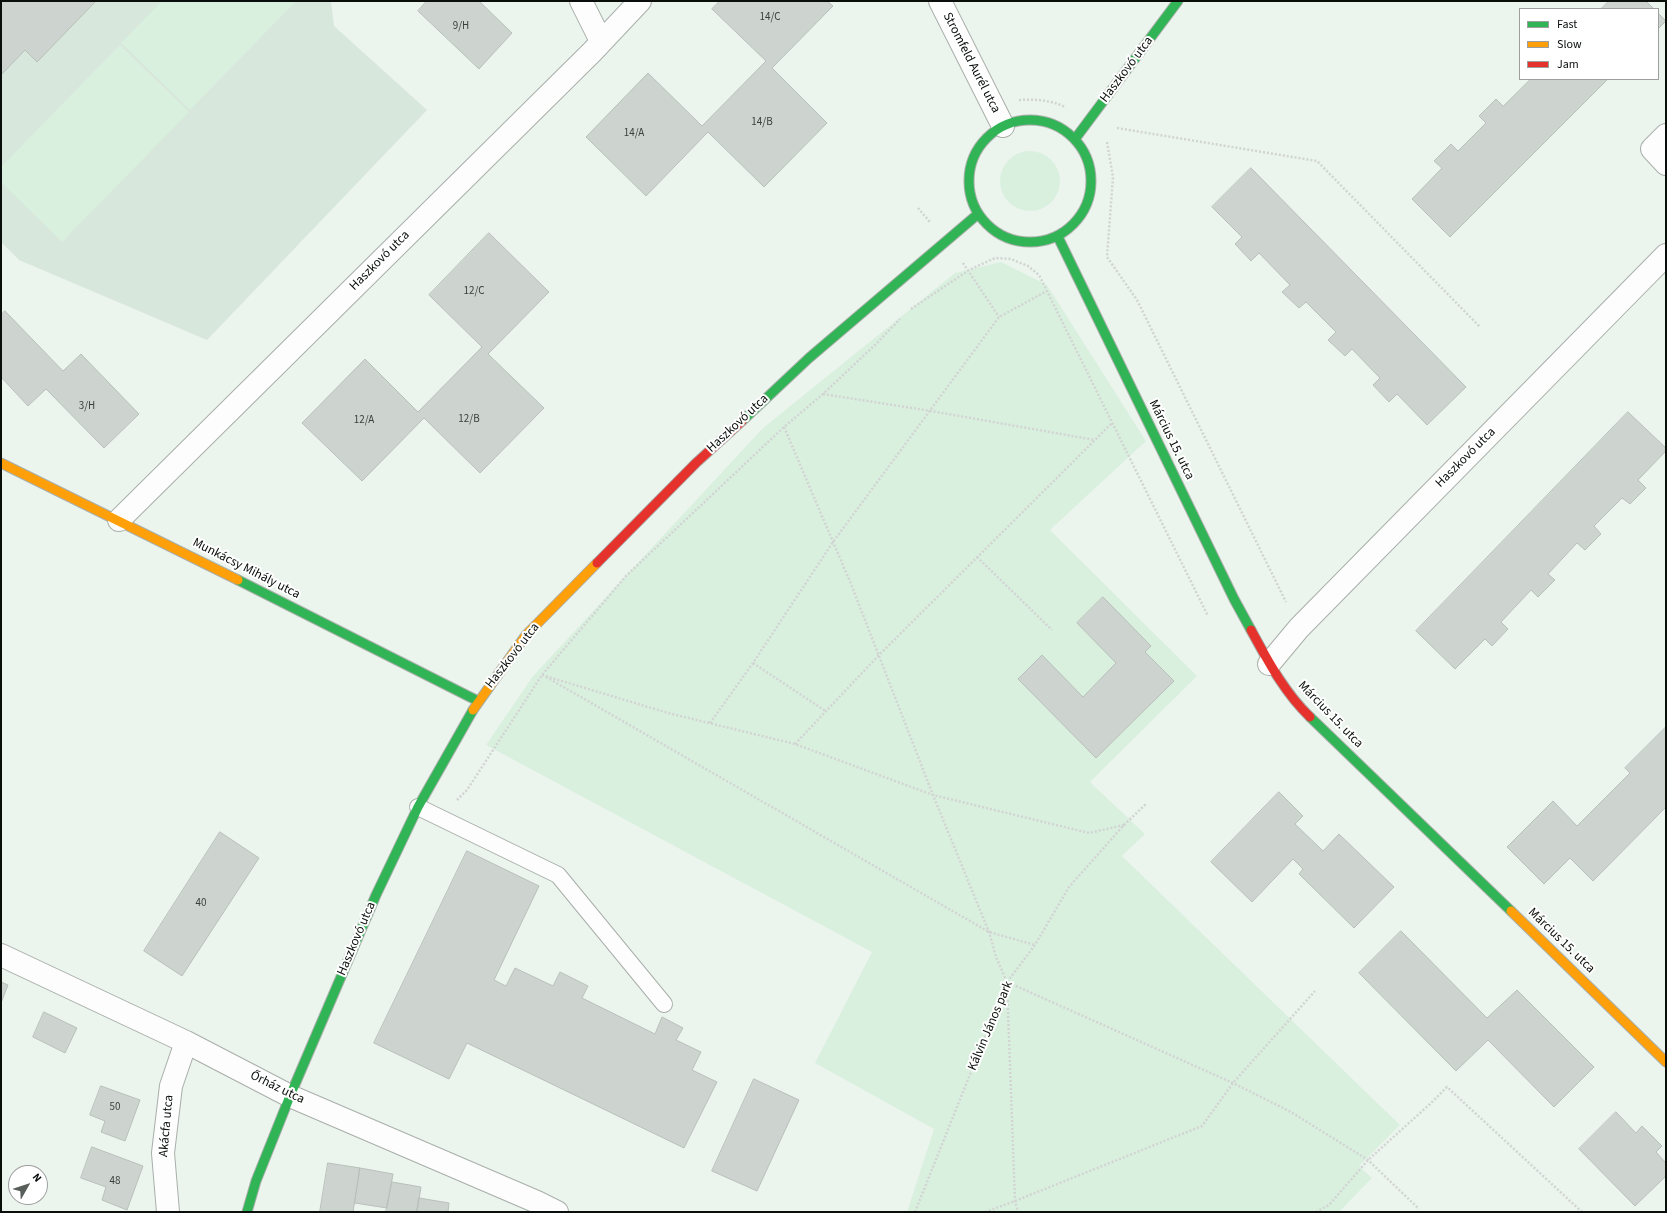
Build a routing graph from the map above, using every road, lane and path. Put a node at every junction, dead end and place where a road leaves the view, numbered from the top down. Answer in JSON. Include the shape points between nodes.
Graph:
{"nodes":[{"id":1,"x":581,"y":1,"type":"edge"},
{"id":2,"x":640,"y":1,"type":"edge"},
{"id":3,"x":940,"y":1,"type":"edge"},
{"id":4,"x":1178,"y":1,"type":"edge"},
{"id":5,"x":601,"y":41,"type":"junction"},
{"id":6,"x":1017,"y":100,"type":"dead end"},
{"id":7,"x":1067,"y":107,"type":"dead end"},
{"id":8,"x":1118,"y":122,"type":"dead end"},
{"id":9,"x":1003,"y":126,"type":"junction"},
{"id":10,"x":1666,"y":134,"type":"edge"},
{"id":11,"x":1075,"y":139,"type":"junction"},
{"id":12,"x":1107,"y":139,"type":"dead end"},
{"id":13,"x":1666,"y":164,"type":"edge"},
{"id":14,"x":978,"y":214,"type":"junction"},
{"id":15,"x":1058,"y":237,"type":"junction"},
{"id":16,"x":1666,"y":255,"type":"edge"},
{"id":17,"x":1047,"y":290,"type":"junction"},
{"id":18,"x":905,"y":313,"type":"dead end"},
{"id":19,"x":900,"y":318,"type":"dead end"},
{"id":20,"x":1480,"y":327,"type":"dead end"},
{"id":21,"x":823,"y":394,"type":"junction"},
{"id":22,"x":930,"y":411,"type":"junction"},
{"id":23,"x":1112,"y":423,"type":"junction"},
{"id":24,"x":784,"y":427,"type":"junction"},
{"id":25,"x":1095,"y":440,"type":"junction"},
{"id":26,"x":1,"y":463,"type":"edge"},
{"id":27,"x":119,"y":520,"type":"junction"},
{"id":28,"x":833,"y":542,"type":"junction"},
{"id":29,"x":978,"y":557,"type":"junction"},
{"id":30,"x":1208,"y":616,"type":"dead end"},
{"id":31,"x":1298,"y":628,"type":"junction"},
{"id":32,"x":1052,"y":630,"type":"dead end"},
{"id":33,"x":879,"y":655,"type":"junction"},
{"id":34,"x":752,"y":663,"type":"junction"},
{"id":35,"x":1269,"y":664,"type":"junction"},
{"id":36,"x":542,"y":674,"type":"junction"},
{"id":37,"x":478,"y":701,"type":"junction"},
{"id":38,"x":826,"y":712,"type":"junction"},
{"id":39,"x":710,"y":723,"type":"junction"},
{"id":40,"x":795,"y":744,"type":"junction"},
{"id":41,"x":933,"y":795,"type":"junction"},
{"id":42,"x":1146,"y":804,"type":"dead end"},
{"id":43,"x":418,"y":807,"type":"junction"},
{"id":44,"x":440,"y":817,"type":"junction"},
{"id":45,"x":1124,"y":825,"type":"junction"},
{"id":46,"x":990,"y":932,"type":"junction"},
{"id":47,"x":1035,"y":946,"type":"junction"},
{"id":48,"x":1,"y":955,"type":"edge"},
{"id":49,"x":1007,"y":982,"type":"junction"},
{"id":50,"x":1315,"y":991,"type":"dead end"},
{"id":51,"x":664,"y":1004,"type":"dead end"},
{"id":52,"x":186,"y":1042,"type":"junction"},
{"id":53,"x":1666,"y":1062,"type":"edge"},
{"id":54,"x":1233,"y":1083,"type":"junction"},
{"id":55,"x":290,"y":1096,"type":"junction"},
{"id":56,"x":1368,"y":1160,"type":"junction"},
{"id":57,"x":1015,"y":1201,"type":"junction"},
{"id":58,"x":537,"y":1207,"type":"edge"},
{"id":59,"x":1419,"y":1209,"type":"dead end"},
{"id":60,"x":168,"y":1212,"type":"edge"},
{"id":61,"x":247,"y":1212,"type":"edge"},
{"id":62,"x":557,"y":1212,"type":"edge"},
{"id":63,"x":916,"y":1212,"type":"edge"},
{"id":64,"x":985,"y":1212,"type":"edge"},
{"id":65,"x":1018,"y":1212,"type":"edge"},
{"id":66,"x":1316,"y":1212,"type":"edge"},
{"id":67,"x":1582,"y":1212,"type":"edge"}],
"edges":[{"from":1,"to":5,"type":"street"},
{"from":2,"to":5,"type":"street","name":"Haszkovó utca"},
{"from":3,"to":9,"type":"street","name":"Stromfeld Aurél utca"},
{"from":4,"to":11,"type":"street","name":"Haszkovó utca"},
{"from":5,"to":27,"type":"street","name":"Haszkovó utca"},
{"from":6,"to":7,"type":"path","via":[[1038,100]]},
{"from":8,"to":20,"type":"path","via":[[1114,128],[1317,161]]},
{"from":9,"to":11,"type":"street","via":[[1022,120],[1043,121],[1061,128]]},
{"from":9,"to":14,"type":"street","via":[[992,132],[981,144],[972,160],[970,192]]},
{"from":10,"to":13,"type":"street","via":[[1652,149]]},
{"from":11,"to":15,"type":"street","via":[[1089,161],[1093,181],[1089,202],[1074,225]]},
{"from":12,"to":31,"type":"path","via":[[1113,177],[1107,257],[1137,300]]},
{"from":14,"to":15,"type":"street","via":[[989,227],[1003,237],[1019,242],[1039,242]]},
{"from":14,"to":37,"type":"street","name":"Haszkovó utca","via":[[809,358],[696,463],[526,635]]},
{"from":15,"to":35,"type":"street","name":"Március 15. utca","via":[[1234,599]]},
{"from":16,"to":31,"type":"street","name":"Haszkovó utca"},
{"from":17,"to":18,"type":"path","via":[[1039,275],[1028,266],[1011,259],[995,258],[969,270]]},
{"from":17,"to":22,"type":"path","via":[[999,317]]},
{"from":17,"to":23,"type":"path"},
{"from":19,"to":21,"type":"path"},
{"from":21,"to":22,"type":"path"},
{"from":21,"to":24,"type":"path"},
{"from":22,"to":25,"type":"path"},
{"from":22,"to":28,"type":"path"},
{"from":23,"to":25,"type":"path"},
{"from":23,"to":30,"type":"path"},
{"from":24,"to":28,"type":"path"},
{"from":24,"to":36,"type":"path","via":[[626,576]]},
{"from":25,"to":29,"type":"path"},
{"from":26,"to":27,"type":"street","name":"Munkácsy Mihály utca"},
{"from":27,"to":37,"type":"street","name":"Munkácsy Mihály utca"},
{"from":28,"to":33,"type":"path"},
{"from":28,"to":34,"type":"path"},
{"from":29,"to":32,"type":"path"},
{"from":29,"to":33,"type":"path"},
{"from":31,"to":35,"type":"street","name":"Haszkovó utca"},
{"from":33,"to":38,"type":"path"},
{"from":33,"to":41,"type":"path"},
{"from":34,"to":38,"type":"path"},
{"from":34,"to":39,"type":"path"},
{"from":35,"to":53,"type":"street","name":"Március 15. utca","via":[[1299,706]]},
{"from":36,"to":39,"type":"path","via":[[668,713]]},
{"from":36,"to":44,"type":"path","via":[[467,790]]},
{"from":36,"to":46,"type":"path"},
{"from":37,"to":43,"type":"street","name":"Haszkovó utca"},
{"from":38,"to":40,"type":"path"},
{"from":39,"to":40,"type":"path"},
{"from":40,"to":41,"type":"path"},
{"from":41,"to":45,"type":"path","via":[[1089,833]]},
{"from":41,"to":46,"type":"path"},
{"from":42,"to":45,"type":"path","name":"Kálvin János park"},
{"from":43,"to":44,"type":"lane"},
{"from":43,"to":55,"type":"street","name":"Haszkovó utca","via":[[376,895]]},
{"from":44,"to":51,"type":"lane","via":[[558,875]]},
{"from":45,"to":47,"type":"path","name":"Kálvin János park","via":[[1069,887]]},
{"from":46,"to":47,"type":"path"},
{"from":46,"to":49,"type":"path","via":[[996,957]]},
{"from":47,"to":49,"type":"path","name":"Kálvin János park"},
{"from":48,"to":52,"type":"street","name":"Őrház utca"},
{"from":49,"to":54,"type":"path"},
{"from":49,"to":57,"type":"path"},
{"from":49,"to":63,"type":"path","name":"Kálvin János park"},
{"from":50,"to":54,"type":"path"},
{"from":52,"to":55,"type":"street","name":"Őrház utca"},
{"from":52,"to":60,"type":"street","name":"Akácfa utca","via":[[171,1086],[163,1153]]},
{"from":54,"to":56,"type":"path","via":[[1291,1112]]},
{"from":54,"to":57,"type":"path","via":[[1202,1126]]},
{"from":55,"to":58,"type":"street","name":"Őrház utca"},
{"from":55,"to":61,"type":"street","name":"Haszkovó utca","via":[[256,1181]]},
{"from":56,"to":59,"type":"path"},
{"from":56,"to":66,"type":"path","via":[[1329,1205]]},
{"from":56,"to":67,"type":"path","via":[[1447,1087]]},
{"from":57,"to":64,"type":"path"},
{"from":57,"to":65,"type":"path"},
{"from":58,"to":62,"type":"street","name":"Őrház utca"}]}
